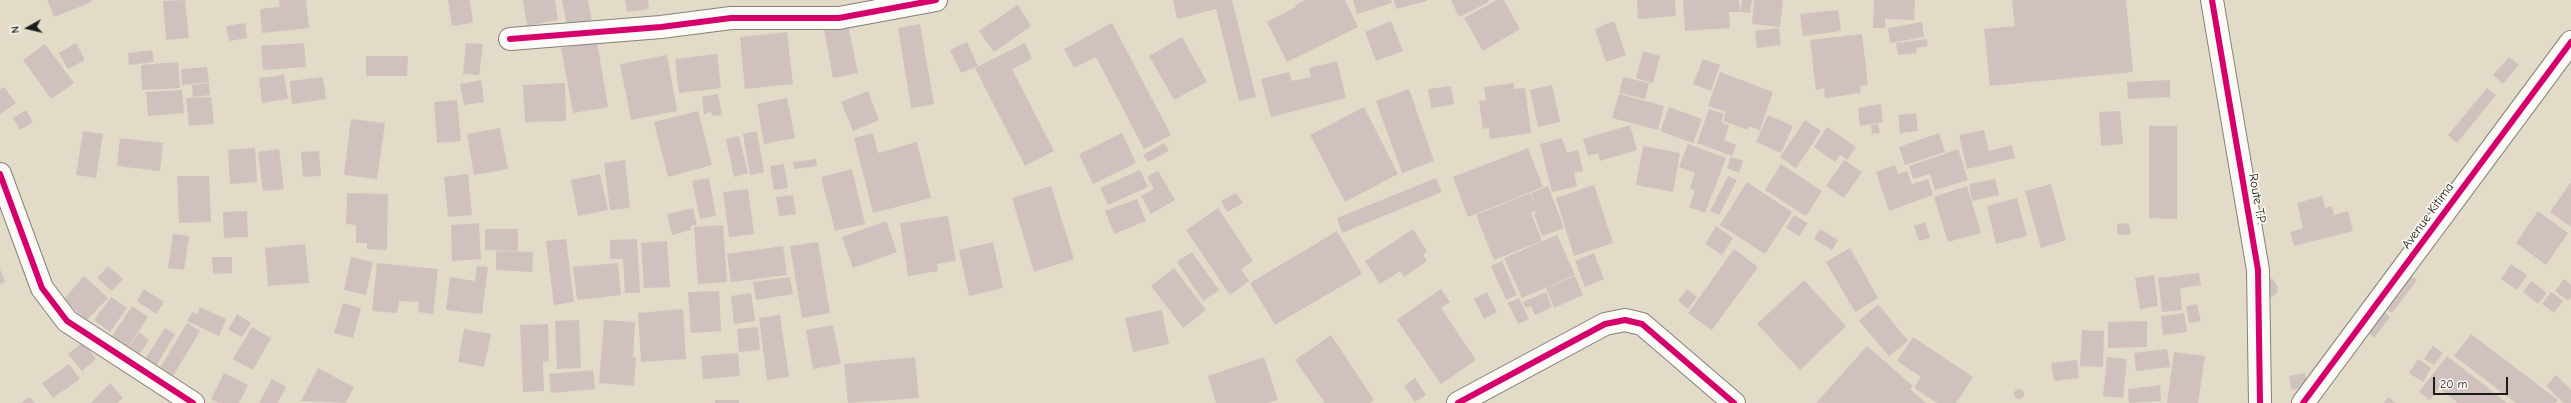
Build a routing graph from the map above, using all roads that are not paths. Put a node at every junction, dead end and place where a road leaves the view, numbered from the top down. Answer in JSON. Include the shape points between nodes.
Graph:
{"nodes":[{"id":1,"x":936,"y":0,"type":"edge"},
{"id":2,"x":2212,"y":0,"type":"edge"},
{"id":3,"x":510,"y":39,"type":"dead end"},
{"id":4,"x":2571,"y":42,"type":"edge"},
{"id":5,"x":0,"y":174,"type":"edge"},
{"id":6,"x":193,"y":403,"type":"edge"},
{"id":7,"x":1458,"y":403,"type":"edge"},
{"id":8,"x":1734,"y":403,"type":"edge"},
{"id":9,"x":2260,"y":403,"type":"edge"},
{"id":10,"x":2303,"y":403,"type":"edge"}],
"edges":[{"from":1,"to":3,"type":"street","via":[[839,18],[731,18],[661,27]]},
{"from":2,"to":9,"type":"street","name":"Route T.P.","via":[[2258,270]]},
{"from":4,"to":10,"type":"street","name":"Avenue Kitima"},
{"from":5,"to":6,"type":"street","via":[[42,288],[67,321]]},
{"from":7,"to":8,"type":"street","via":[[1605,324],[1625,320],[1642,324]]}]}
